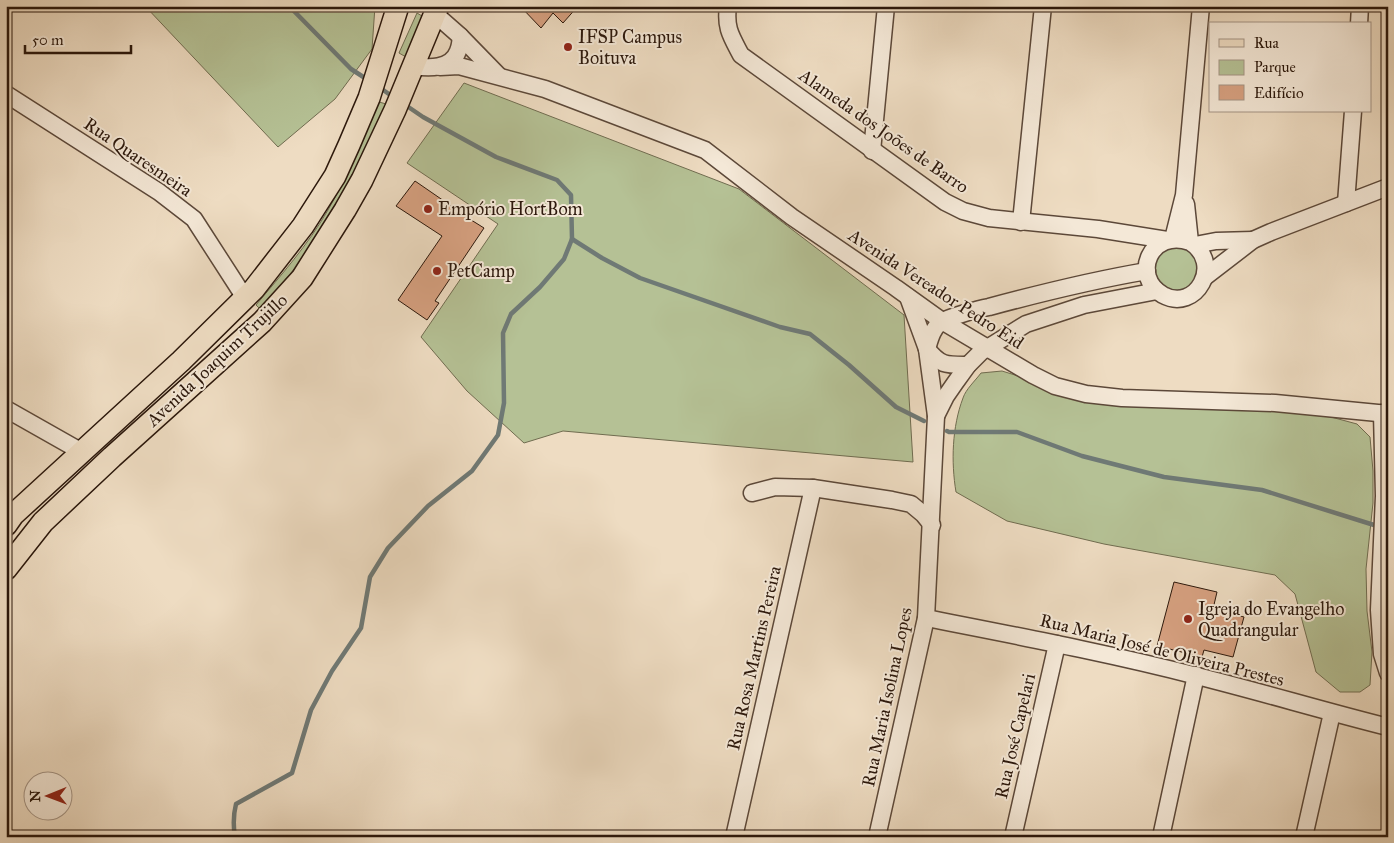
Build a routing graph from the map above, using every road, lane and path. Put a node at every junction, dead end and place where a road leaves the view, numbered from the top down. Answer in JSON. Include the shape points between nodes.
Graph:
{"nodes":[{"id":1,"x":399,"y":6,"type":"edge"},
{"id":2,"x":728,"y":6,"type":"edge"},
{"id":3,"x":886,"y":6,"type":"edge"},
{"id":4,"x":1043,"y":6,"type":"edge"},
{"id":5,"x":1201,"y":6,"type":"edge"},
{"id":6,"x":1360,"y":6,"type":"edge"},
{"id":7,"x":431,"y":9,"type":"edge"},
{"id":8,"x":1359,"y":22,"type":"edge"},
{"id":9,"x":460,"y":36,"type":"junction"},
{"id":10,"x":383,"y":56,"type":"junction"},
{"id":11,"x":440,"y":67,"type":"junction"},
{"id":12,"x":410,"y":72,"type":"junction"},
{"id":13,"x":500,"y":77,"type":"junction"},
{"id":14,"x":6,"y":94,"type":"edge"},
{"id":15,"x":1353,"y":112,"type":"edge"},
{"id":16,"x":872,"y":150,"type":"junction"},
{"id":17,"x":1388,"y":187,"type":"edge"},
{"id":18,"x":1184,"y":195,"type":"junction"},
{"id":19,"x":1346,"y":203,"type":"junction"},
{"id":20,"x":1021,"y":222,"type":"junction"},
{"id":21,"x":1121,"y":232,"type":"junction"},
{"id":22,"x":1170,"y":239,"type":"junction"},
{"id":23,"x":1253,"y":240,"type":"junction"},
{"id":24,"x":1193,"y":243,"type":"junction"},
{"id":25,"x":1150,"y":254,"type":"junction"},
{"id":26,"x":1147,"y":271,"type":"junction"},
{"id":27,"x":1205,"y":277,"type":"junction"},
{"id":28,"x":1062,"y":289,"type":"junction"},
{"id":29,"x":1157,"y":291,"type":"junction"},
{"id":30,"x":908,"y":297,"type":"junction"},
{"id":31,"x":245,"y":298,"type":"junction"},
{"id":32,"x":1067,"y":310,"type":"junction"},
{"id":33,"x":942,"y":321,"type":"junction"},
{"id":34,"x":986,"y":348,"type":"junction"},
{"id":35,"x":927,"y":349,"type":"junction"},
{"id":36,"x":968,"y":365,"type":"junction"},
{"id":37,"x":6,"y":409,"type":"edge"},
{"id":38,"x":1385,"y":414,"type":"edge"},
{"id":39,"x":936,"y":416,"type":"junction"},
{"id":40,"x":82,"y":452,"type":"junction"},
{"id":41,"x":813,"y":488,"type":"junction"},
{"id":42,"x":752,"y":493,"type":"dead end"},
{"id":43,"x":6,"y":525,"type":"edge"},
{"id":44,"x":932,"y":525,"type":"junction"},
{"id":45,"x":6,"y":569,"type":"edge"},
{"id":46,"x":926,"y":618,"type":"junction"},
{"id":47,"x":1057,"y":644,"type":"junction"},
{"id":48,"x":1388,"y":673,"type":"edge"},
{"id":49,"x":1196,"y":675,"type":"junction"},
{"id":50,"x":1332,"y":713,"type":"junction"},
{"id":51,"x":1388,"y":727,"type":"edge"},
{"id":52,"x":734,"y":837,"type":"edge"},
{"id":53,"x":877,"y":837,"type":"edge"},
{"id":54,"x":1013,"y":837,"type":"edge"},
{"id":55,"x":1161,"y":837,"type":"edge"},
{"id":56,"x":1304,"y":837,"type":"edge"}],
"edges":[{"from":1,"to":10,"type":"main road","name":"Avenida Joaquim Trujillo"},
{"from":2,"to":16,"type":"street","name":"Alameda dos Joões de Barro","via":[[726,21],[741,55]]},
{"from":3,"to":16,"type":"street"},
{"from":4,"to":20,"type":"street"},
{"from":5,"to":18,"type":"street"},
{"from":6,"to":8,"type":"street"},
{"from":7,"to":9,"type":"street"},
{"from":7,"to":12,"type":"main road","name":"Avenida Joaquim Trujillo"},
{"from":9,"to":11,"type":"street","via":[[454,59]]},
{"from":9,"to":13,"type":"street"},
{"from":10,"to":12,"type":"main road","via":[[397,61]]},
{"from":10,"to":31,"type":"main road","name":"Avenida Joaquim Trujillo","via":[[336,176],[303,226]]},
{"from":11,"to":12,"type":"street","name":"Avenida Vereador Pedro Eid"},
{"from":11,"to":13,"type":"street","name":"Avenida Vereador Pedro Eid","via":[[459,66]]},
{"from":12,"to":45,"type":"main road","name":"Avenida Joaquim Trujillo","via":[[362,180],[302,278],[255,328],[43,522]]},
{"from":13,"to":30,"type":"street","name":"Avenida Vereador Pedro Eid","via":[[545,89],[705,150],[792,217]]},
{"from":14,"to":31,"type":"street","name":"Rua Quaresmeira","via":[[159,192],[194,220]]},
{"from":15,"to":19,"type":"street"},
{"from":16,"to":20,"type":"street","name":"Alameda dos Joões de Barro","via":[[945,202],[963,211]]},
{"from":17,"to":19,"type":"street"},
{"from":18,"to":22,"type":"street"},
{"from":18,"to":24,"type":"street"},
{"from":19,"to":23,"type":"street"},
{"from":20,"to":21,"type":"street","name":"Alameda dos Joões de Barro"},
{"from":21,"to":22,"type":"street","name":"Alameda dos Joões de Barro"},
{"from":21,"to":25,"type":"street"},
{"from":22,"to":24,"type":"street"},
{"from":22,"to":25,"type":"street","via":[[1160,243]]},
{"from":23,"to":24,"type":"street"},
{"from":23,"to":27,"type":"street"},
{"from":24,"to":27,"type":"street","via":[[1205,259]]},
{"from":25,"to":26,"type":"street"},
{"from":26,"to":28,"type":"street"},
{"from":26,"to":29,"type":"street"},
{"from":27,"to":29,"type":"street","via":[[1198,289],[1184,298],[1165,296]]},
{"from":28,"to":32,"type":"street"},
{"from":28,"to":33,"type":"street"},
{"from":29,"to":32,"type":"street","name":"Rua Maria Isolina Lopes"},
{"from":30,"to":33,"type":"street","name":"Avenida Vereador Pedro Eid"},
{"from":30,"to":35,"type":"street","name":"Rua Maria Isolina Lopes"},
{"from":31,"to":40,"type":"main road","name":"Avenida Joaquim Trujillo"},
{"from":32,"to":34,"type":"street","name":"Rua Maria Isolina Lopes","via":[[1026,324]]},
{"from":33,"to":34,"type":"street","name":"Avenida Vereador Pedro Eid"},
{"from":33,"to":35,"type":"street","via":[[934,330]]},
{"from":34,"to":36,"type":"street","name":"Rua Maria Isolina Lopes"},
{"from":34,"to":38,"type":"street","name":"Avenida Vereador Pedro Eid","via":[[1055,386],[1086,394],[1275,403]]},
{"from":35,"to":36,"type":"street","via":[[943,363]]},
{"from":35,"to":39,"type":"street","name":"Rua Maria Isolina Lopes"},
{"from":36,"to":39,"type":"street","name":"Rua Maria Isolina Lopes"},
{"from":37,"to":40,"type":"street"},
{"from":38,"to":48,"type":"street","via":[[1379,610],[1382,654]]},
{"from":39,"to":44,"type":"street","name":"Rua Maria Isolina Lopes"},
{"from":40,"to":43,"type":"main road","name":"Avenida Joaquim Trujillo"},
{"from":41,"to":42,"type":"street","via":[[775,487]]},
{"from":41,"to":44,"type":"street","via":[[911,504]]},
{"from":41,"to":52,"type":"street","name":"Rua Rosa Martins Pereira"},
{"from":44,"to":46,"type":"street","name":"Rua Maria Isolina Lopes"},
{"from":46,"to":47,"type":"street","name":"Rua Maria José de Oliveira Prestes"},
{"from":46,"to":53,"type":"street","name":"Rua Maria Isolina Lopes"},
{"from":47,"to":49,"type":"street","name":"Rua Maria José de Oliveira Prestes"},
{"from":47,"to":54,"type":"street","name":"Rua José Capelari"},
{"from":49,"to":50,"type":"street","name":"Rua Maria José de Oliveira Prestes"},
{"from":49,"to":55,"type":"street"},
{"from":50,"to":51,"type":"street","name":"Rua Maria José de Oliveira Prestes"},
{"from":50,"to":56,"type":"street"}]}
